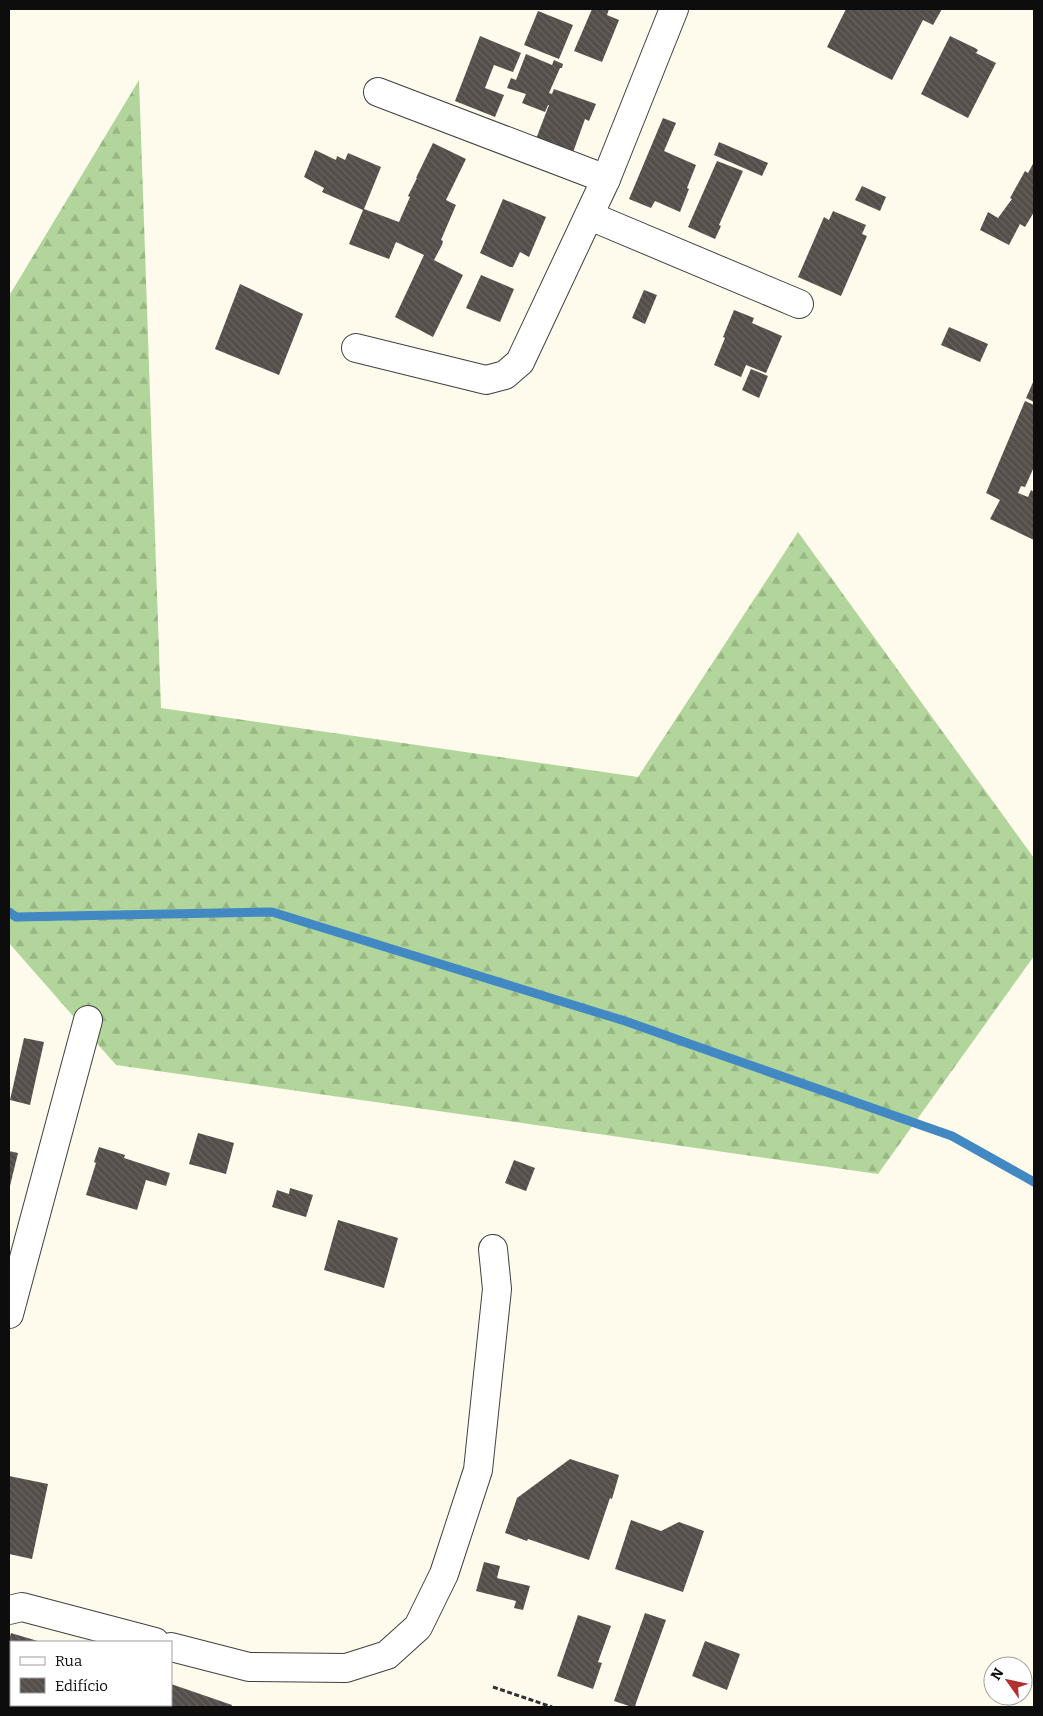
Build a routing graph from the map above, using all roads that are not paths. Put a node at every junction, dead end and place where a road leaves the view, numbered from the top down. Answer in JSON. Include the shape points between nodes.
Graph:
{"nodes":[{"id":1,"x":674,"y":9,"type":"edge"},
{"id":2,"x":378,"y":92,"type":"dead end"},
{"id":3,"x":606,"y":179,"type":"junction"},
{"id":4,"x":590,"y":216,"type":"junction"},
{"id":5,"x":799,"y":304,"type":"dead end"},
{"id":6,"x":356,"y":348,"type":"dead end"},
{"id":7,"x":88,"y":1020,"type":"dead end"},
{"id":8,"x":493,"y":1248,"type":"dead end"},
{"id":9,"x":9,"y":1314,"type":"edge"},
{"id":10,"x":9,"y":1610,"type":"edge"},
{"id":11,"x":151,"y":1641,"type":"edge"},
{"id":12,"x":172,"y":1647,"type":"edge"}],
"edges":[{"from":1,"to":3,"type":"street"},
{"from":2,"to":3,"type":"street"},
{"from":3,"to":4,"type":"street"},
{"from":4,"to":5,"type":"street"},
{"from":4,"to":6,"type":"street","via":[[520,362],[505,375],[486,380]]},
{"from":7,"to":9,"type":"street"},
{"from":8,"to":12,"type":"street","via":[[498,1289],[478,1470],[444,1574],[418,1628],[387,1655],[346,1668],[249,1667]]},
{"from":10,"to":11,"type":"street","via":[[22,1607]]}]}
